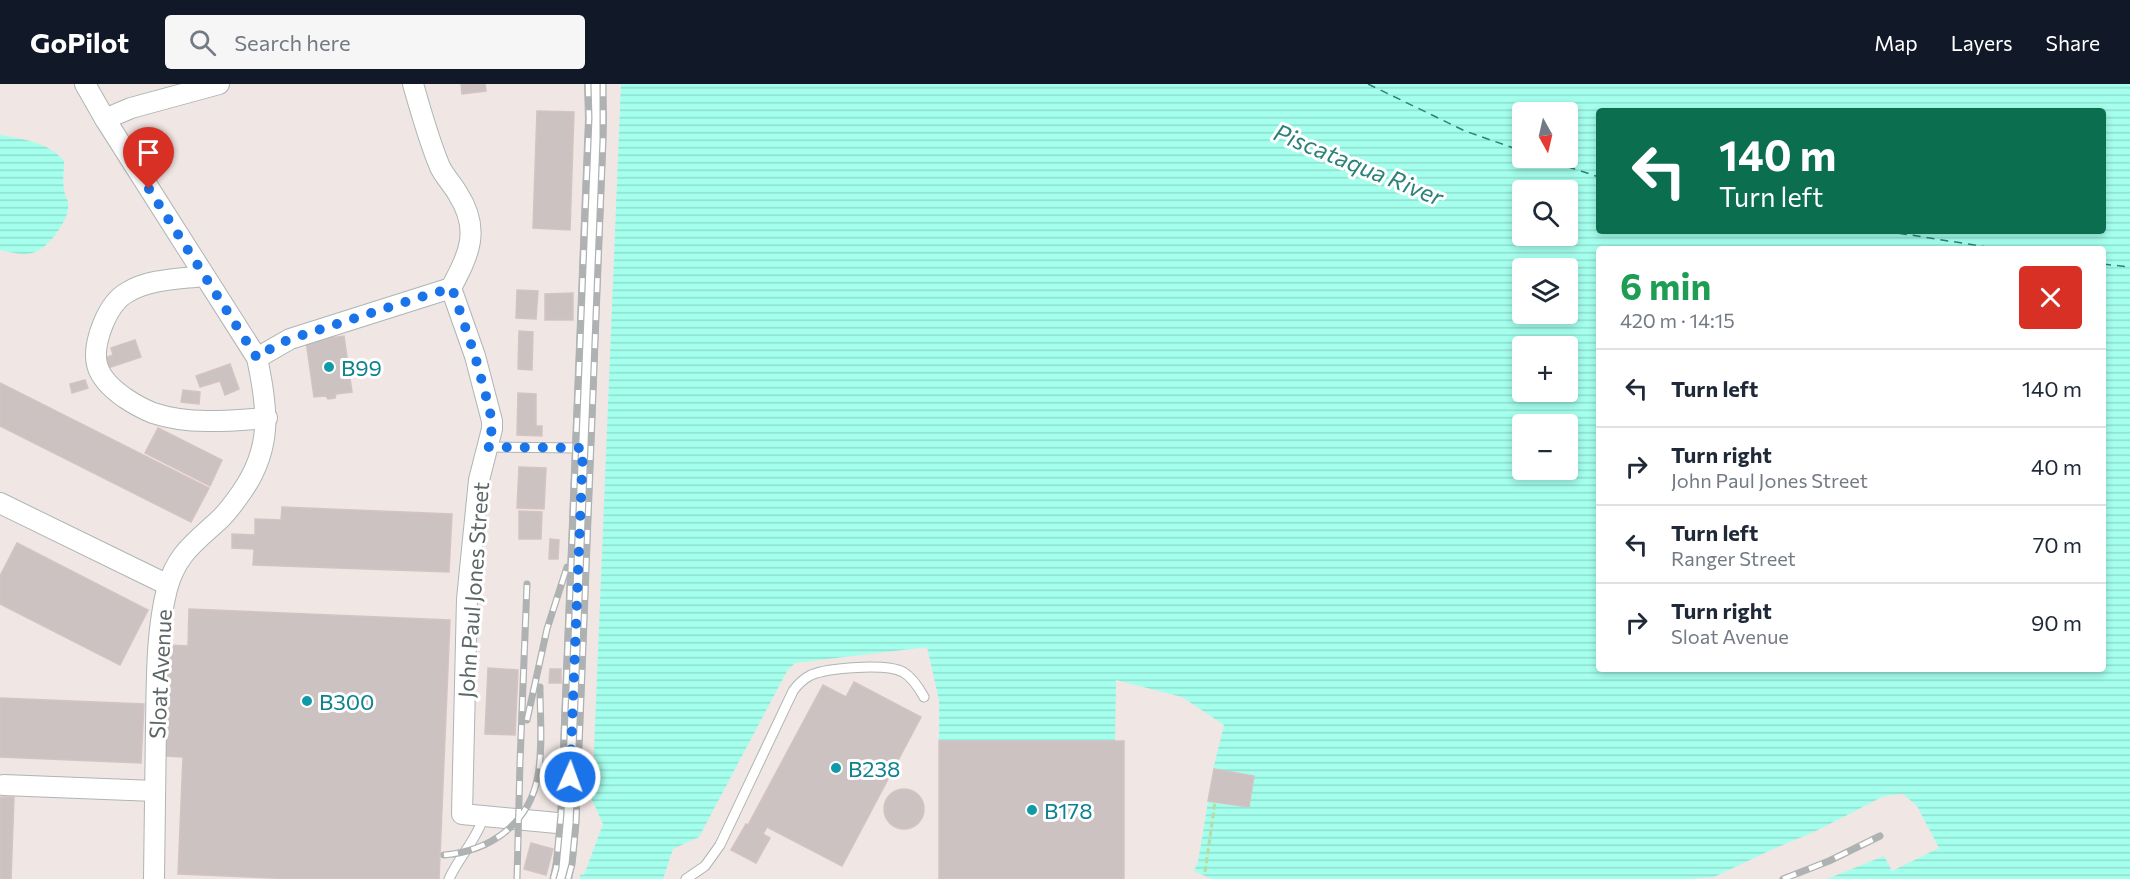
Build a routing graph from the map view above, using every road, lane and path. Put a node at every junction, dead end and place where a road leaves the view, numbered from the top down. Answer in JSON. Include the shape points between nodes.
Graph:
{"nodes":[{"id":1,"x":86,"y":84,"type":"edge"},
{"id":2,"x":219,"y":84,"type":"edge"},
{"id":3,"x":413,"y":84,"type":"edge"},
{"id":4,"x":595,"y":84,"type":"edge"},
{"id":5,"x":105,"y":118,"type":"junction"},
{"id":6,"x":203,"y":276,"type":"junction"},
{"id":7,"x":452,"y":288,"type":"junction"},
{"id":8,"x":257,"y":358,"type":"junction"},
{"id":9,"x":267,"y":418,"type":"junction"},
{"id":10,"x":487,"y":447,"type":"junction"},
{"id":11,"x":583,"y":448,"type":"junction"},
{"id":12,"x":0,"y":503,"type":"edge"},
{"id":13,"x":168,"y":585,"type":"junction"},
{"id":14,"x":924,"y":697,"type":"dead end"},
{"id":15,"x":3,"y":784,"type":"dead end"},
{"id":16,"x":155,"y":791,"type":"junction"},
{"id":17,"x":1215,"y":802,"type":"dead end"},
{"id":18,"x":484,"y":816,"type":"junction"},
{"id":19,"x":568,"y":824,"type":"junction"},
{"id":20,"x":1205,"y":872,"type":"dead end"},
{"id":21,"x":154,"y":879,"type":"edge"},
{"id":22,"x":449,"y":879,"type":"edge"},
{"id":23,"x":561,"y":879,"type":"edge"},
{"id":24,"x":686,"y":879,"type":"edge"}],
"edges":[{"from":1,"to":5,"type":"street","name":"Sloat Avenue"},
{"from":2,"to":5,"type":"street"},
{"from":3,"to":7,"type":"street","via":[[441,169],[466,208],[471,231],[466,261]]},
{"from":4,"to":11,"type":"street"},
{"from":5,"to":6,"type":"street","name":"Sloat Avenue"},
{"from":6,"to":8,"type":"street","name":"Sloat Avenue"},
{"from":6,"to":9,"type":"street","via":[[142,286],[122,296],[101,330],[96,346],[98,370],[112,389],[153,412],[193,420]]},
{"from":7,"to":8,"type":"street","via":[[290,339]]},
{"from":7,"to":10,"type":"street","name":"John Paul Jones Street","via":[[490,411],[492,429]]},
{"from":8,"to":9,"type":"street","name":"Sloat Avenue"},
{"from":9,"to":13,"type":"street","name":"Sloat Avenue","via":[[263,447],[244,488],[220,520],[187,548]]},
{"from":10,"to":11,"type":"lane"},
{"from":10,"to":18,"type":"street","name":"John Paul Jones Street","via":[[475,508],[467,599],[462,814]]},
{"from":11,"to":19,"type":"street"},
{"from":12,"to":13,"type":"street"},
{"from":13,"to":16,"type":"street","name":"Sloat Avenue","via":[[157,655]]},
{"from":14,"to":24,"type":"lane","via":[[904,673],[889,668],[828,671],[802,681],[720,845],[705,866]]},
{"from":15,"to":16,"type":"street"},
{"from":16,"to":21,"type":"street","name":"Sloat Avenue"},
{"from":17,"to":20,"type":"path"},
{"from":18,"to":19,"type":"street","name":"John Paul Jones Street"},
{"from":18,"to":22,"type":"lane"},
{"from":19,"to":23,"type":"street"}]}
